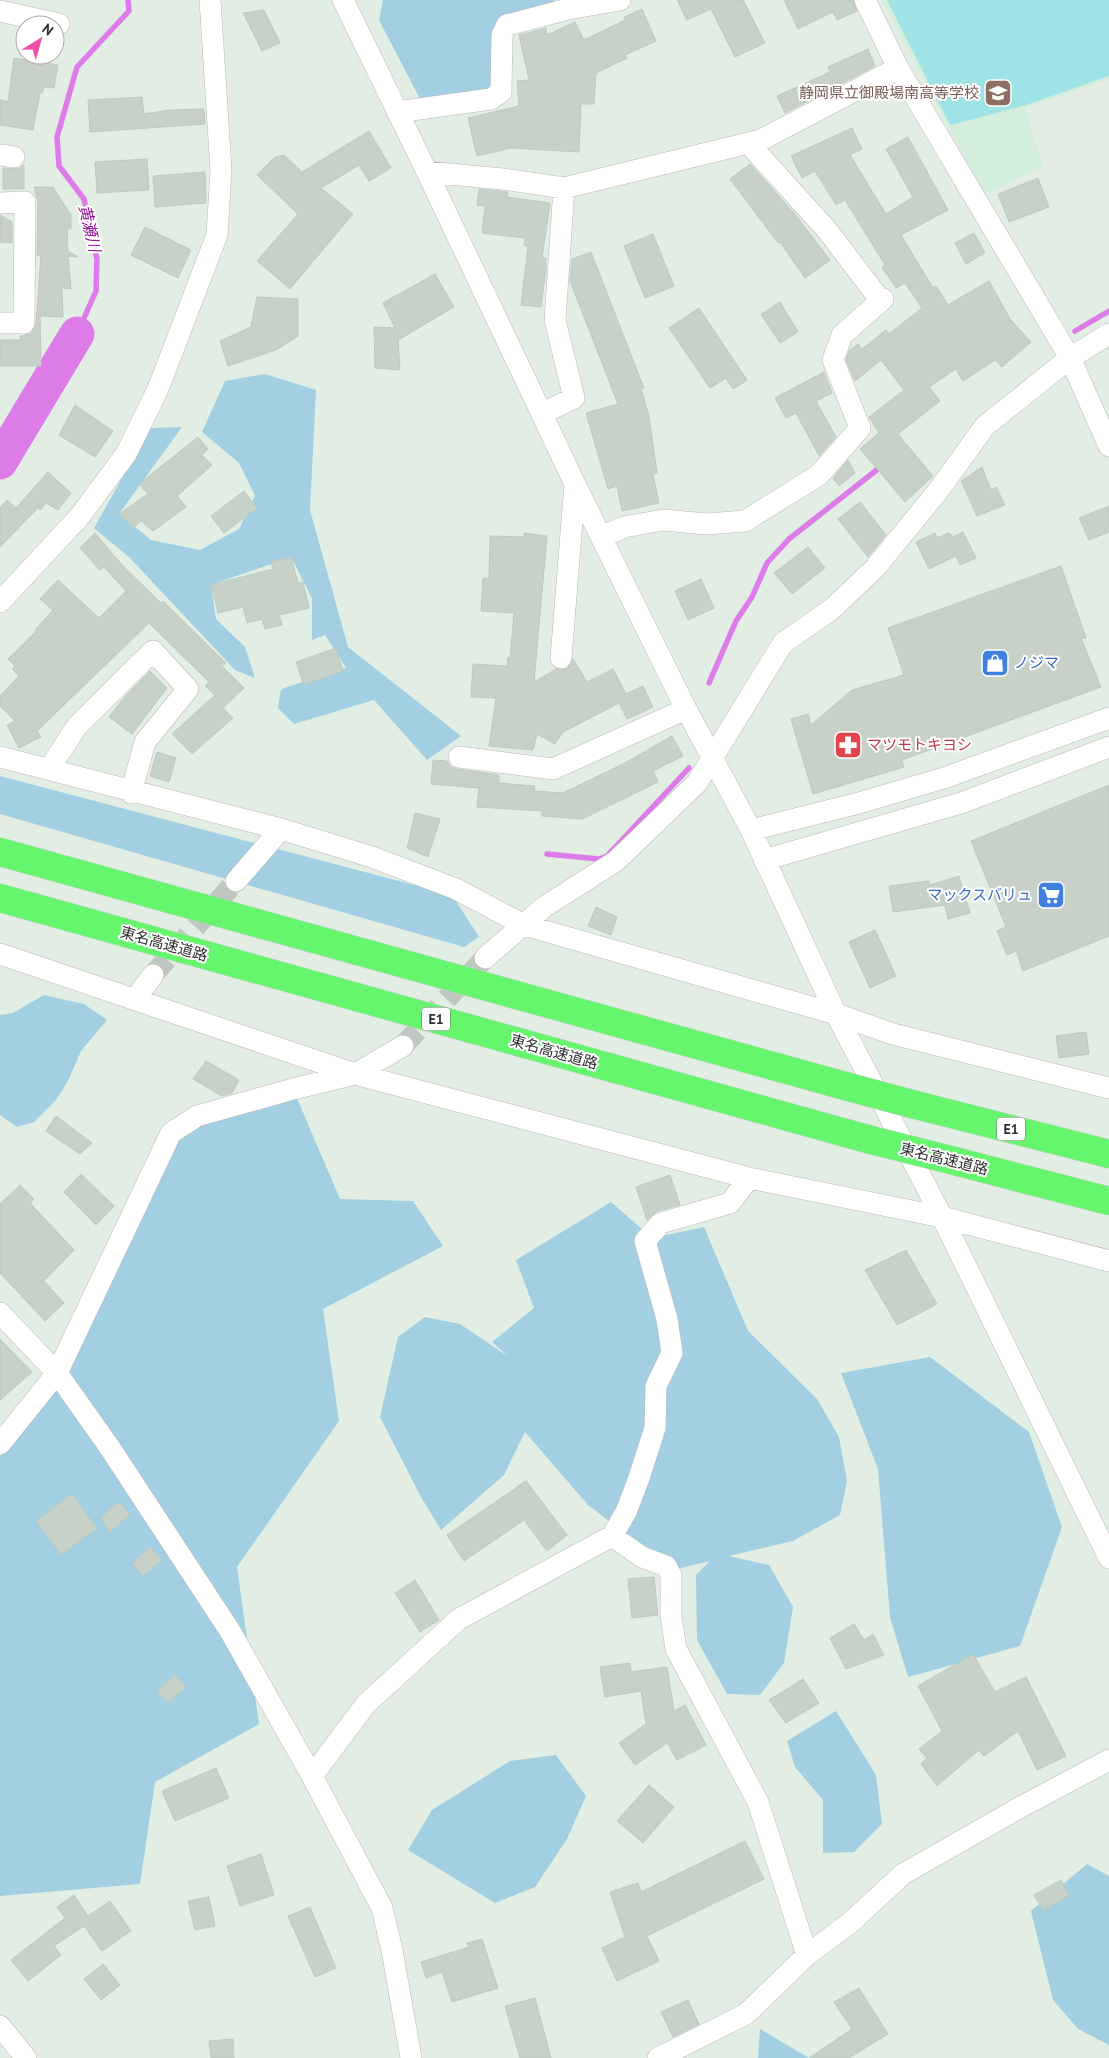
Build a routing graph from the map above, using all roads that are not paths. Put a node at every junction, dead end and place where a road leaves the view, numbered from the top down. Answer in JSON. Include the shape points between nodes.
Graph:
{"nodes":[{"id":1,"x":210,"y":0,"type":"edge"},
{"id":2,"x":343,"y":0,"type":"edge"},
{"id":3,"x":620,"y":0,"type":"edge"},
{"id":4,"x":865,"y":0,"type":"edge"},
{"id":5,"x":566,"y":4,"type":"edge"},
{"id":6,"x":0,"y":11,"type":"edge"},
{"id":7,"x":18,"y":15,"type":"edge"},
{"id":8,"x":898,"y":68,"type":"junction"},
{"id":9,"x":397,"y":112,"type":"junction"},
{"id":10,"x":748,"y":143,"type":"junction"},
{"id":11,"x":427,"y":172,"type":"junction"},
{"id":12,"x":564,"y":188,"type":"junction"},
{"id":13,"x":0,"y":203,"type":"edge"},
{"id":14,"x":0,"y":323,"type":"edge"},
{"id":15,"x":1109,"y":334,"type":"edge"},
{"id":16,"x":1070,"y":358,"type":"junction"},
{"id":17,"x":542,"y":413,"type":"junction"},
{"id":18,"x":1109,"y":446,"type":"edge"},
{"id":19,"x":575,"y":484,"type":"junction"},
{"id":20,"x":601,"y":536,"type":"junction"},
{"id":21,"x":0,"y":602,"type":"edge"},
{"id":22,"x":561,"y":658,"type":"dead end"},
{"id":23,"x":686,"y":709,"type":"junction"},
{"id":24,"x":1109,"y":718,"type":"edge"},
{"id":25,"x":1109,"y":747,"type":"edge"},
{"id":26,"x":0,"y":757,"type":"edge"},
{"id":27,"x":459,"y":757,"type":"dead end"},
{"id":28,"x":714,"y":758,"type":"junction"},
{"id":29,"x":49,"y":769,"type":"junction"},
{"id":30,"x":131,"y":792,"type":"junction"},
{"id":31,"x":281,"y":829,"type":"junction"},
{"id":32,"x":751,"y":830,"type":"junction"},
{"id":33,"x":0,"y":852,"type":"edge"},
{"id":34,"x":764,"y":860,"type":"junction"},
{"id":35,"x":236,"y":881,"type":"tunnel mouth"},
{"id":36,"x":0,"y":898,"type":"edge"},
{"id":37,"x":524,"y":925,"type":"junction"},
{"id":38,"x":0,"y":954,"type":"edge"},
{"id":39,"x":485,"y":958,"type":"tunnel mouth"},
{"id":40,"x":153,"y":975,"type":"tunnel mouth"},
{"id":41,"x":135,"y":999,"type":"junction"},
{"id":42,"x":836,"y":1014,"type":"junction"},
{"id":43,"x":403,"y":1046,"type":"tunnel mouth"},
{"id":44,"x":355,"y":1074,"type":"junction"},
{"id":45,"x":1108,"y":1087,"type":"edge"},
{"id":46,"x":1109,"y":1154,"type":"edge"},
{"id":47,"x":750,"y":1178,"type":"junction"},
{"id":48,"x":1109,"y":1201,"type":"edge"},
{"id":49,"x":942,"y":1217,"type":"junction"},
{"id":50,"x":1109,"y":1261,"type":"edge"},
{"id":51,"x":0,"y":1314,"type":"edge"},
{"id":52,"x":57,"y":1373,"type":"junction"},
{"id":53,"x":0,"y":1444,"type":"edge"},
{"id":54,"x":612,"y":1536,"type":"junction"},
{"id":55,"x":1109,"y":1558,"type":"edge"},
{"id":56,"x":1109,"y":1760,"type":"edge"},
{"id":57,"x":312,"y":1776,"type":"junction"},
{"id":58,"x":807,"y":1955,"type":"junction"},
{"id":59,"x":0,"y":2026,"type":"edge"},
{"id":60,"x":26,"y":2058,"type":"edge"},
{"id":61,"x":411,"y":2058,"type":"edge"},
{"id":62,"x":658,"y":2058,"type":"edge"}],
"edges":[{"from":1,"to":21,"type":"street","via":[[221,170],[217,235],[158,389],[126,454],[80,516]]},
{"from":2,"to":9,"type":"street"},
{"from":3,"to":5,"type":"street"},
{"from":4,"to":8,"type":"street"},
{"from":5,"to":9,"type":"street","via":[[507,25],[502,35],[501,92],[491,99]]},
{"from":6,"to":7,"type":"street"},
{"from":8,"to":10,"type":"street","via":[[761,140]]},
{"from":8,"to":16,"type":"street"},
{"from":9,"to":11,"type":"street"},
{"from":10,"to":12,"type":"street"},
{"from":10,"to":20,"type":"street","via":[[827,230],[882,300],[842,335],[833,360],[860,428],[819,475],[745,521],[707,524],[663,520],[624,527]]},
{"from":11,"to":12,"type":"street"},
{"from":11,"to":17,"type":"street"},
{"from":12,"to":17,"type":"street","via":[[555,320],[574,398]]},
{"from":13,"to":14,"type":"street","via":[[25,202],[24,323]]},
{"from":15,"to":16,"type":"street"},
{"from":16,"to":18,"type":"street"},
{"from":16,"to":28,"type":"street","via":[[985,426],[938,491],[875,568],[832,609],[783,643]]},
{"from":17,"to":19,"type":"street"},
{"from":19,"to":20,"type":"street"},
{"from":19,"to":22,"type":"street"},
{"from":20,"to":23,"type":"street"},
{"from":23,"to":27,"type":"street","via":[[553,769]]},
{"from":23,"to":28,"type":"street"},
{"from":24,"to":32,"type":"street","via":[[947,777],[859,804]]},
{"from":25,"to":34,"type":"street","via":[[961,804]]},
{"from":26,"to":29,"type":"street"},
{"from":28,"to":32,"type":"street"},
{"from":28,"to":37,"type":"street","via":[[697,783],[616,861],[544,907]]},
{"from":29,"to":30,"type":"street"},
{"from":29,"to":30,"type":"street","via":[[78,726],[154,651],[188,689],[145,742]]},
{"from":30,"to":31,"type":"street"},
{"from":31,"to":35,"type":"street"},
{"from":31,"to":37,"type":"street","via":[[372,857],[456,889]]},
{"from":32,"to":34,"type":"street"},
{"from":33,"to":46,"type":"highway","number":"E1","bridge":true,"via":[[845,1086]]},
{"from":34,"to":42,"type":"street"},
{"from":36,"to":48,"type":"highway","name":"東名高速道路","number":"E1","bridge":true,"via":[[871,1140]]},
{"from":37,"to":39,"type":"street"},
{"from":37,"to":42,"type":"street"},
{"from":38,"to":41,"type":"street"},
{"from":40,"to":41,"type":"street"},
{"from":41,"to":44,"type":"street"},
{"from":42,"to":45,"type":"street","via":[[893,1034]]},
{"from":42,"to":49,"type":"street"},
{"from":43,"to":44,"type":"street"},
{"from":44,"to":47,"type":"street"},
{"from":44,"to":52,"type":"street","via":[[197,1116],[171,1133]]},
{"from":47,"to":49,"type":"street"},
{"from":47,"to":54,"type":"street","via":[[730,1203],[661,1223],[645,1241],[667,1319],[672,1353],[656,1386],[654,1428],[639,1478],[626,1512]]},
{"from":49,"to":50,"type":"street"},
{"from":49,"to":55,"type":"street"},
{"from":51,"to":52,"type":"street"},
{"from":52,"to":53,"type":"street"},
{"from":52,"to":57,"type":"street","via":[[220,1615]]},
{"from":54,"to":57,"type":"street","via":[[459,1619],[366,1704]]},
{"from":54,"to":58,"type":"street","via":[[642,1557],[666,1566],[671,1575],[671,1616],[676,1649],[758,1802]]},
{"from":56,"to":58,"type":"street","via":[[903,1874],[850,1923]]},
{"from":57,"to":61,"type":"street","via":[[382,1908]]},
{"from":58,"to":62,"type":"street","via":[[746,2014]]},
{"from":59,"to":60,"type":"street"}]}
